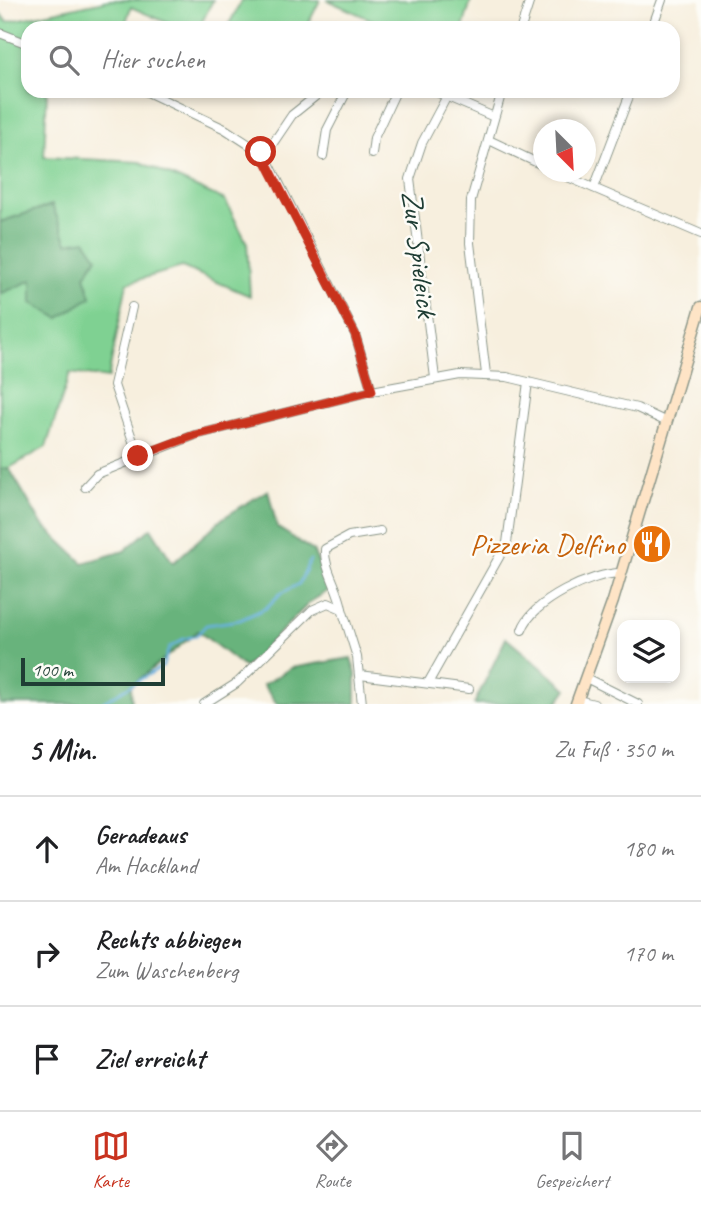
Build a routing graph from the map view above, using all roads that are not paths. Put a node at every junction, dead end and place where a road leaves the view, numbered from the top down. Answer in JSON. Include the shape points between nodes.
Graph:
{"nodes":[{"id":1,"x":530,"y":0,"type":"edge"},
{"id":2,"x":662,"y":0,"type":"edge"},
{"id":3,"x":524,"y":21,"type":"edge"},
{"id":4,"x":654,"y":21,"type":"edge"},
{"id":5,"x":0,"y":33,"type":"edge"},
{"id":6,"x":21,"y":41,"type":"edge"},
{"id":7,"x":160,"y":98,"type":"edge"},
{"id":8,"x":313,"y":98,"type":"edge"},
{"id":9,"x":344,"y":98,"type":"edge"},
{"id":10,"x":393,"y":98,"type":"edge"},
{"id":11,"x":446,"y":98,"type":"edge"},
{"id":12,"x":451,"y":98,"type":"edge"},
{"id":13,"x":500,"y":98,"type":"edge"},
{"id":14,"x":628,"y":98,"type":"edge"},
{"id":15,"x":494,"y":117,"type":"junction"},
{"id":16,"x":489,"y":140,"type":"junction"},
{"id":17,"x":265,"y":155,"type":"junction"},
{"id":18,"x":372,"y":155,"type":"dead end"},
{"id":19,"x":323,"y":156,"type":"dead end"},
{"id":20,"x":533,"y":161,"type":"edge"},
{"id":21,"x":580,"y":182,"type":"edge"},
{"id":22,"x":594,"y":188,"type":"junction"},
{"id":23,"x":701,"y":234,"type":"edge"},
{"id":24,"x":132,"y":307,"type":"dead end"},
{"id":25,"x":701,"y":307,"type":"edge"},
{"id":26,"x":486,"y":374,"type":"junction"},
{"id":27,"x":435,"y":378,"type":"junction"},
{"id":28,"x":528,"y":383,"type":"junction"},
{"id":29,"x":372,"y":391,"type":"junction"},
{"id":30,"x":667,"y":422,"type":"junction"},
{"id":31,"x":138,"y":456,"type":"junction"},
{"id":32,"x":85,"y":487,"type":"dead end"},
{"id":33,"x":380,"y":531,"type":"dead end"},
{"id":34,"x":621,"y":573,"type":"junction"},
{"id":35,"x":342,"y":609,"type":"junction"},
{"id":36,"x":522,"y":630,"type":"dead end"},
{"id":37,"x":360,"y":675,"type":"junction"},
{"id":38,"x":588,"y":679,"type":"junction"},
{"id":39,"x":428,"y":683,"type":"junction"},
{"id":40,"x":469,"y":689,"type":"dead end"},
{"id":41,"x":577,"y":702,"type":"edge"},
{"id":42,"x":204,"y":704,"type":"edge"},
{"id":43,"x":362,"y":704,"type":"edge"},
{"id":44,"x":594,"y":704,"type":"edge"},
{"id":45,"x":638,"y":704,"type":"edge"}],
"edges":[{"from":1,"to":3,"type":"street"},
{"from":2,"to":4,"type":"street"},
{"from":5,"to":6,"type":"street"},
{"from":7,"to":17,"type":"street","via":[[225,129]]},
{"from":8,"to":17,"type":"street","via":[[292,115]]},
{"from":9,"to":19,"type":"street","via":[[327,130]]},
{"from":10,"to":18,"type":"street","via":[[374,138]]},
{"from":11,"to":27,"type":"street","name":"Zur Spieleick","via":[[422,143],[410,179]]},
{"from":12,"to":15,"type":"street"},
{"from":13,"to":15,"type":"street"},
{"from":14,"to":22,"type":"street"},
{"from":15,"to":16,"type":"street"},
{"from":16,"to":20,"type":"street"},
{"from":16,"to":26,"type":"street","via":[[471,200],[470,229]]},
{"from":17,"to":29,"type":"street","via":[[355,334]]},
{"from":21,"to":22,"type":"street"},
{"from":22,"to":23,"type":"street"},
{"from":24,"to":31,"type":"street","via":[[114,385]]},
{"from":25,"to":30,"type":"main road"},
{"from":26,"to":27,"type":"street"},
{"from":26,"to":28,"type":"street"},
{"from":27,"to":29,"type":"street"},
{"from":28,"to":30,"type":"street","via":[[637,408]]},
{"from":28,"to":39,"type":"street","via":[[507,543]]},
{"from":29,"to":31,"type":"street","via":[[195,435]]},
{"from":30,"to":34,"type":"main road"},
{"from":31,"to":32,"type":"street","via":[[97,474]]},
{"from":33,"to":35,"type":"street","via":[[348,536],[325,549]]},
{"from":34,"to":36,"type":"street","via":[[605,573],[566,590],[525,620]]},
{"from":34,"to":38,"type":"main road"},
{"from":35,"to":37,"type":"street"},
{"from":35,"to":42,"type":"street","via":[[328,603],[312,610],[237,683]]},
{"from":37,"to":39,"type":"street"},
{"from":37,"to":43,"type":"street"},
{"from":38,"to":41,"type":"main road"},
{"from":38,"to":45,"type":"street"},
{"from":39,"to":40,"type":"street"},
{"from":41,"to":44,"type":"street"}]}
